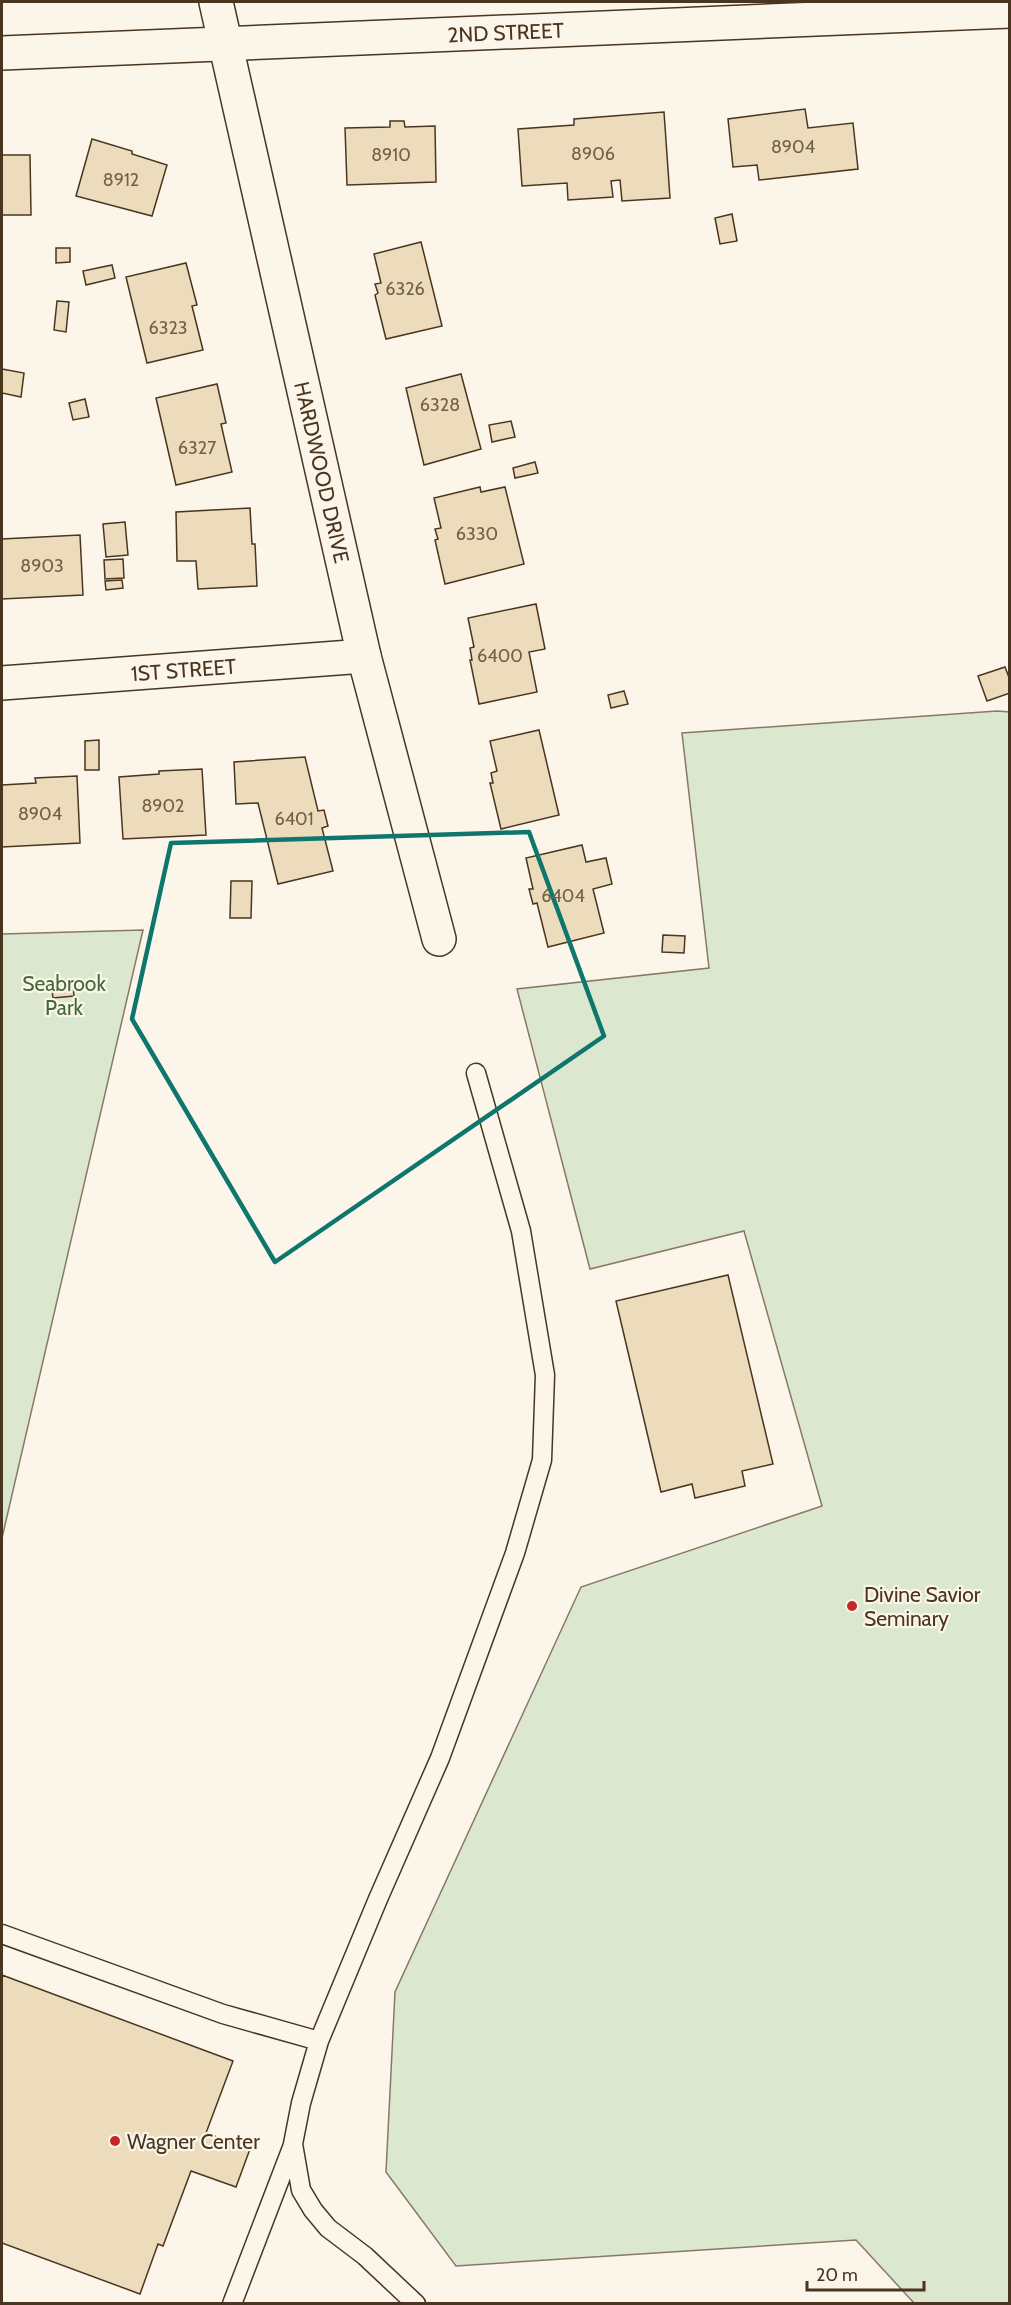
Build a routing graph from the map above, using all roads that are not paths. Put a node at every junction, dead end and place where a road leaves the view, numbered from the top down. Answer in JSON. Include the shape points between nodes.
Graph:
{"nodes":[{"id":1,"x":216,"y":2,"type":"edge"},
{"id":2,"x":1010,"y":11,"type":"edge"},
{"id":3,"x":227,"y":45,"type":"junction"},
{"id":4,"x":2,"y":53,"type":"edge"},
{"id":5,"x":364,"y":656,"type":"junction"},
{"id":6,"x":2,"y":682,"type":"edge"},
{"id":7,"x":439,"y":939,"type":"dead end"},
{"id":8,"x":476,"y":1073,"type":"dead end"},
{"id":9,"x":2,"y":1935,"type":"edge"},
{"id":10,"x":320,"y":2041,"type":"junction"},
{"id":11,"x":293,"y":2144,"type":"junction"},
{"id":12,"x":232,"y":2304,"type":"edge"},
{"id":13,"x":416,"y":2304,"type":"edge"}],
"edges":[{"from":1,"to":3,"type":"street","name":"HARDWOOD DRIVE"},
{"from":2,"to":3,"type":"street","name":"2ND STREET"},
{"from":3,"to":4,"type":"street","name":"2ND STREET"},
{"from":3,"to":5,"type":"street","name":"HARDWOOD DRIVE"},
{"from":5,"to":6,"type":"street","name":"1ST STREET"},
{"from":5,"to":7,"type":"street","name":"HARDWOOD DRIVE"},
{"from":8,"to":10,"type":"lane","via":[[521,1231],[545,1375],[542,1460],[515,1553],[441,1758]]},
{"from":9,"to":10,"type":"lane","via":[[223,2014]]},
{"from":10,"to":11,"type":"lane"},
{"from":11,"to":12,"type":"lane"},
{"from":11,"to":13,"type":"lane","via":[[301,2190],[313,2210],[328,2228]]}]}
